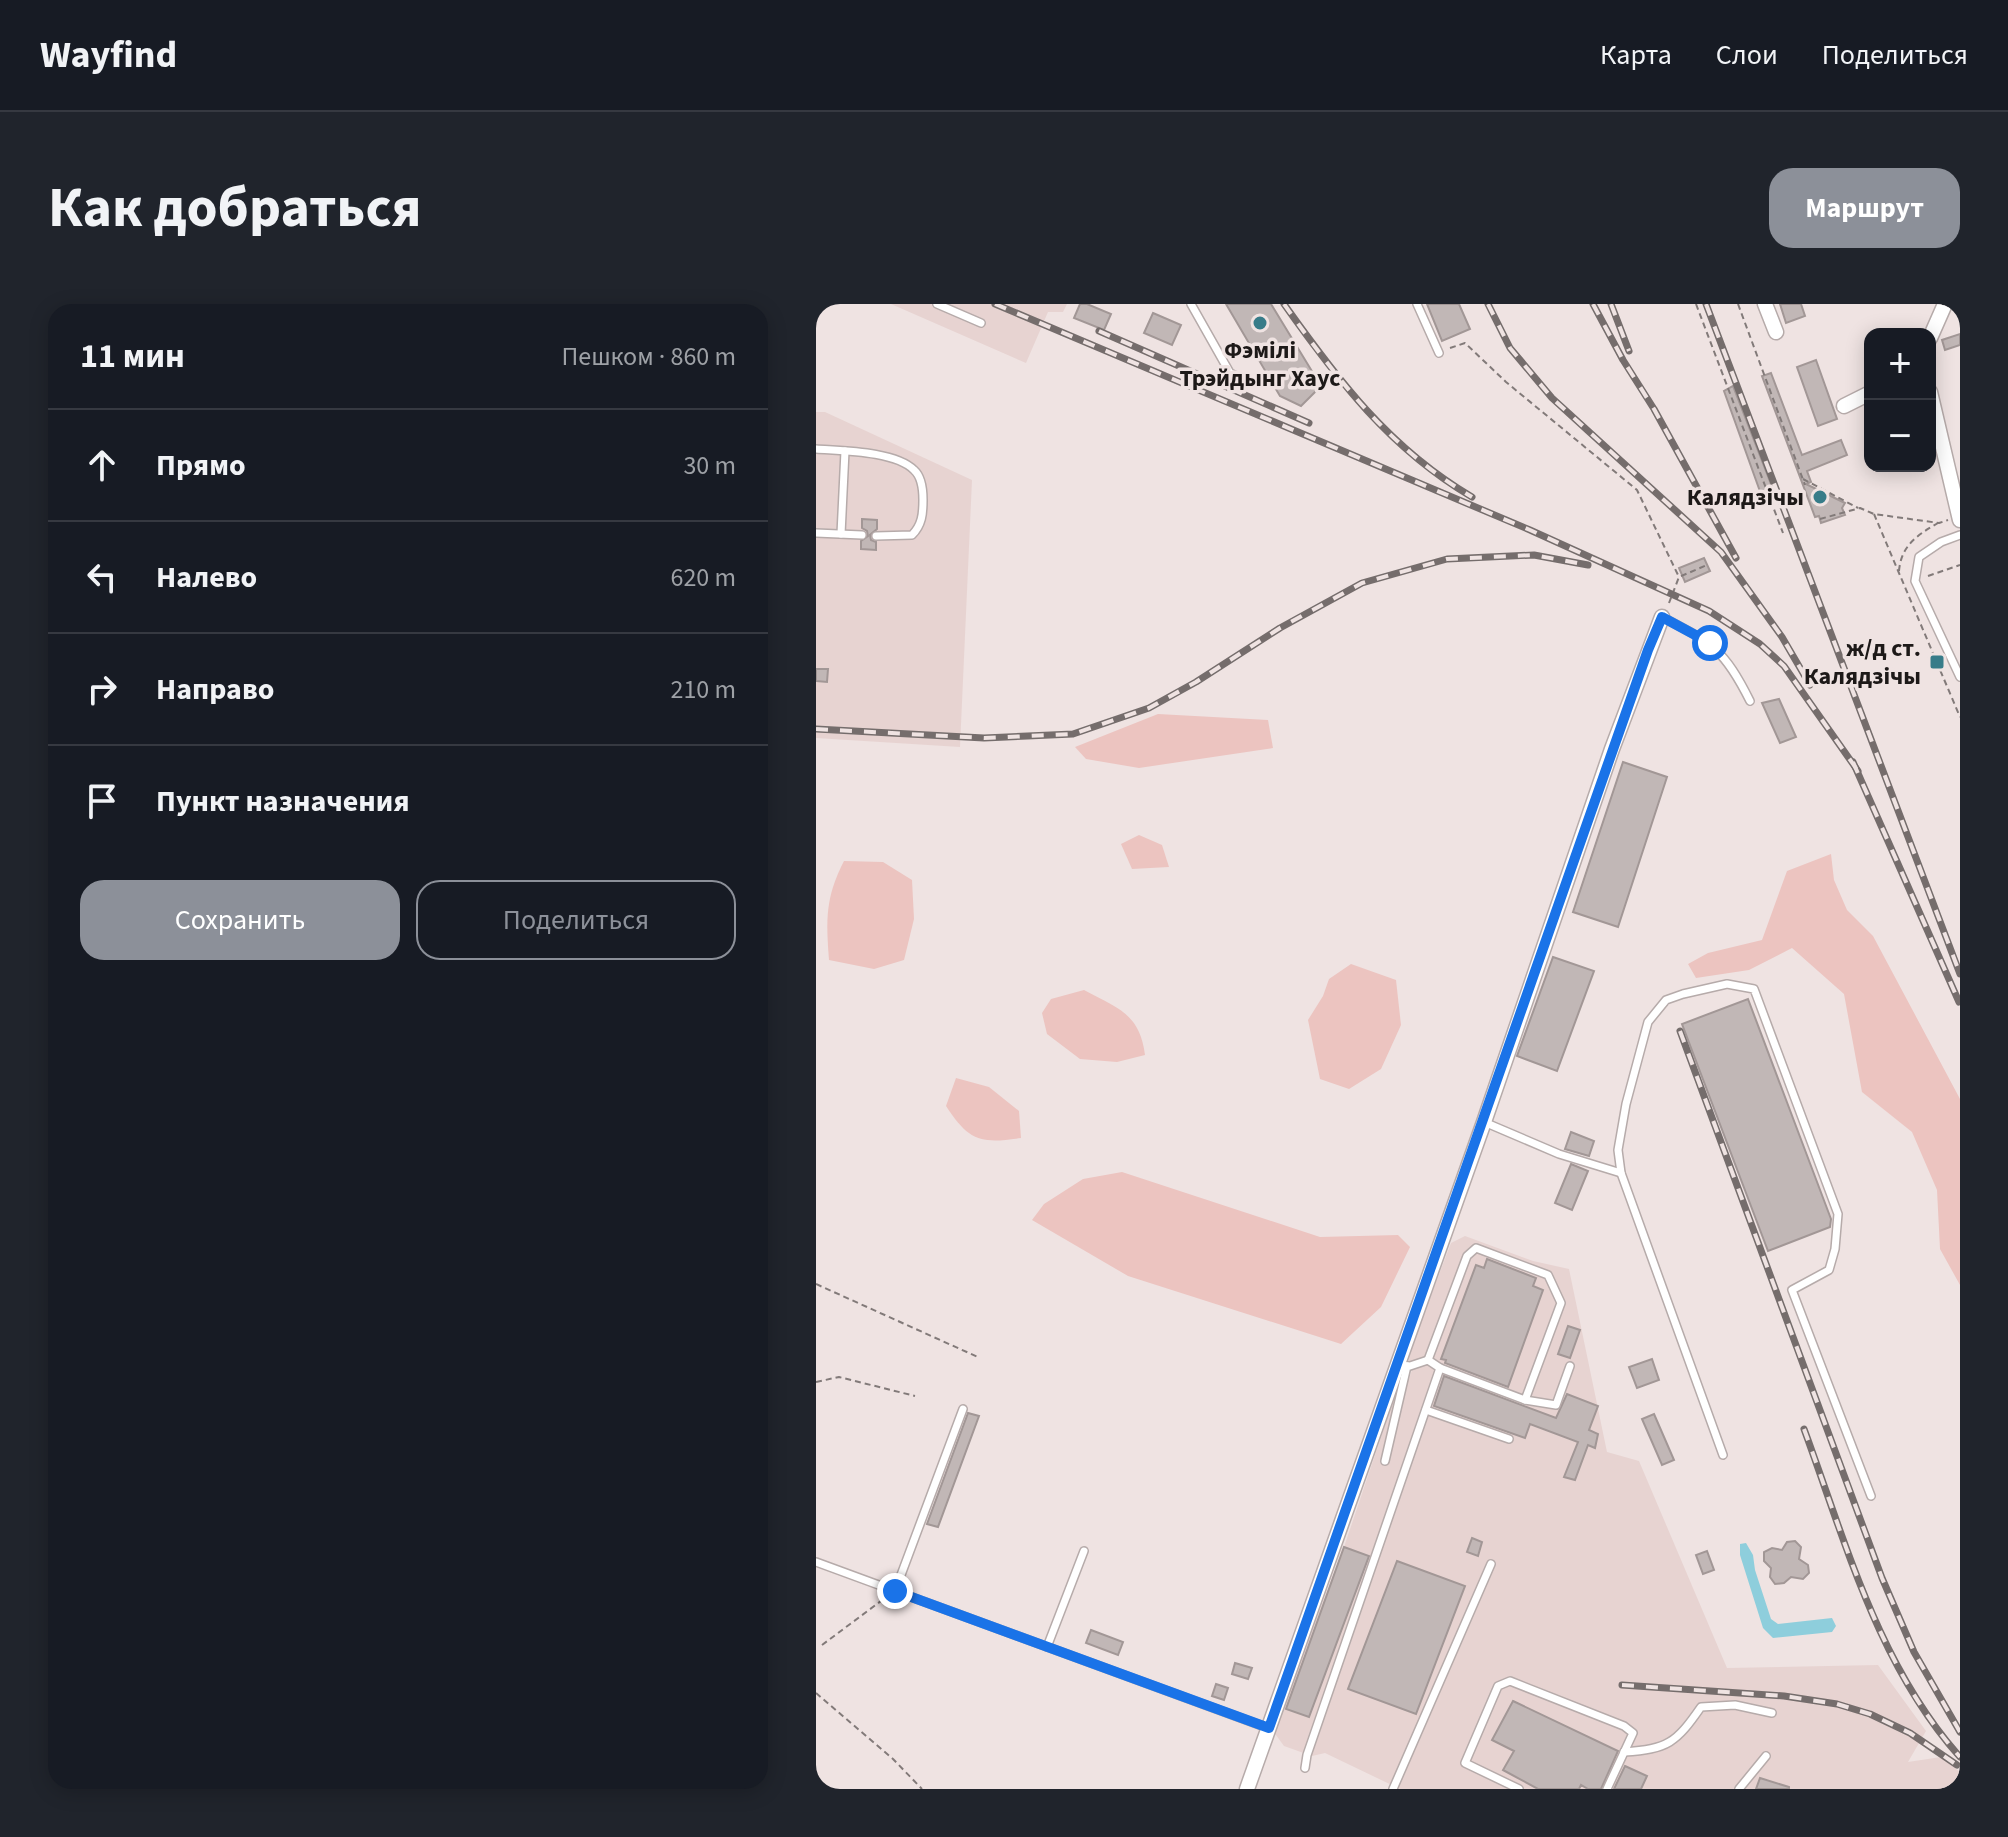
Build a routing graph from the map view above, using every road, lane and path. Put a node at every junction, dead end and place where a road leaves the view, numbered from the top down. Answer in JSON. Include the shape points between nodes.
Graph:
{"nodes":[{"id":1,"x":937,"y":304,"type":"edge"},
{"id":2,"x":1191,"y":304,"type":"edge"},
{"id":3,"x":1417,"y":304,"type":"edge"},
{"id":4,"x":1696,"y":304,"type":"edge"},
{"id":5,"x":1738,"y":304,"type":"edge"},
{"id":6,"x":1765,"y":304,"type":"edge"},
{"id":7,"x":1945,"y":304,"type":"edge"},
{"id":8,"x":981,"y":323,"type":"dead end"},
{"id":9,"x":1934,"y":328,"type":"edge"},
{"id":10,"x":1776,"y":332,"type":"dead end"},
{"id":11,"x":1439,"y":353,"type":"joint"},
{"id":12,"x":1254,"y":384,"type":"dead end"},
{"id":13,"x":1864,"y":396,"type":"edge"},
{"id":14,"x":1932,"y":400,"type":"edge"},
{"id":15,"x":1844,"y":406,"type":"dead end"},
{"id":16,"x":816,"y":449,"type":"edge"},
{"id":17,"x":845,"y":451,"type":"junction"},
{"id":18,"x":1802,"y":478,"type":"junction"},
{"id":19,"x":1805,"y":485,"type":"dead end"},
{"id":20,"x":1859,"y":508,"type":"junction"},
{"id":21,"x":1874,"y":514,"type":"junction"},
{"id":22,"x":1960,"y":518,"type":"edge"},
{"id":23,"x":1820,"y":519,"type":"dead end"},
{"id":24,"x":1939,"y":523,"type":"junction"},
{"id":25,"x":816,"y":533,"type":"edge"},
{"id":26,"x":1783,"y":533,"type":"dead end"},
{"id":27,"x":841,"y":534,"type":"junction"},
{"id":28,"x":862,"y":535,"type":"dead end"},
{"id":29,"x":1960,"y":535,"type":"edge"},
{"id":30,"x":876,"y":536,"type":"dead end"},
{"id":31,"x":1707,"y":565,"type":"dead end"},
{"id":32,"x":1960,"y":565,"type":"edge"},
{"id":33,"x":1899,"y":572,"type":"junction"},
{"id":34,"x":1679,"y":577,"type":"junction"},
{"id":35,"x":1915,"y":581,"type":"junction"},
{"id":36,"x":1662,"y":617,"type":"junction"},
{"id":37,"x":1960,"y":677,"type":"edge"},
{"id":38,"x":1750,"y":701,"type":"dead end"},
{"id":39,"x":1960,"y":717,"type":"edge"},
{"id":40,"x":1484,"y":1122,"type":"junction"},
{"id":41,"x":1621,"y":1173,"type":"junction"},
{"id":42,"x":816,"y":1284,"type":"edge"},
{"id":43,"x":980,"y":1358,"type":"dead end"},
{"id":44,"x":1428,"y":1360,"type":"junction"},
{"id":45,"x":1402,"y":1366,"type":"junction"},
{"id":46,"x":1570,"y":1366,"type":"dead end"},
{"id":47,"x":1440,"y":1368,"type":"junction"},
{"id":48,"x":816,"y":1382,"type":"edge"},
{"id":49,"x":915,"y":1396,"type":"dead end"},
{"id":50,"x":1525,"y":1400,"type":"junction"},
{"id":51,"x":963,"y":1409,"type":"dead end"},
{"id":52,"x":1426,"y":1410,"type":"junction"},
{"id":53,"x":1509,"y":1439,"type":"dead end"},
{"id":54,"x":1723,"y":1455,"type":"dead end"},
{"id":55,"x":1385,"y":1461,"type":"dead end"},
{"id":56,"x":1871,"y":1496,"type":"dead end"},
{"id":57,"x":1084,"y":1551,"type":"dead end"},
{"id":58,"x":816,"y":1562,"type":"edge"},
{"id":59,"x":1491,"y":1564,"type":"dead end"},
{"id":60,"x":895,"y":1591,"type":"junction"},
{"id":61,"x":822,"y":1645,"type":"dead end"},
{"id":62,"x":1047,"y":1647,"type":"junction"},
{"id":63,"x":816,"y":1693,"type":"edge"},
{"id":64,"x":1772,"y":1713,"type":"dead end"},
{"id":65,"x":1269,"y":1728,"type":"junction"},
{"id":66,"x":1624,"y":1752,"type":"junction"},
{"id":67,"x":1766,"y":1756,"type":"dead end"},
{"id":68,"x":1305,"y":1768,"type":"dead end"},
{"id":69,"x":922,"y":1789,"type":"edge"},
{"id":70,"x":1247,"y":1789,"type":"edge"},
{"id":71,"x":1393,"y":1789,"type":"edge"},
{"id":72,"x":1519,"y":1789,"type":"edge"},
{"id":73,"x":1607,"y":1789,"type":"edge"},
{"id":74,"x":1739,"y":1789,"type":"edge"}],
"edges":[{"from":1,"to":8,"type":"lane"},
{"from":2,"to":12,"type":"lane","via":[[1230,373]]},
{"from":3,"to":11,"type":"lane"},
{"from":4,"to":26,"type":"path"},
{"from":5,"to":18,"type":"path"},
{"from":6,"to":10,"type":"street"},
{"from":7,"to":9,"type":"street"},
{"from":11,"to":34,"type":"path","via":[[1465,343],[1637,490]]},
{"from":13,"to":15,"type":"street"},
{"from":14,"to":22,"type":"street"},
{"from":16,"to":17,"type":"lane"},
{"from":17,"to":27,"type":"lane"},
{"from":17,"to":30,"type":"lane","via":[[901,462],[921,481],[919,527],[912,535]]},
{"from":18,"to":19,"type":"path"},
{"from":18,"to":20,"type":"path"},
{"from":20,"to":21,"type":"path"},
{"from":20,"to":23,"type":"path"},
{"from":21,"to":24,"type":"path"},
{"from":21,"to":33,"type":"path"},
{"from":22,"to":24,"type":"path"},
{"from":24,"to":33,"type":"path","via":[[1906,548]]},
{"from":25,"to":27,"type":"lane"},
{"from":27,"to":28,"type":"lane"},
{"from":29,"to":35,"type":"lane","via":[[1919,557]]},
{"from":31,"to":34,"type":"path"},
{"from":32,"to":35,"type":"path"},
{"from":33,"to":39,"type":"path"},
{"from":34,"to":36,"type":"path"},
{"from":35,"to":37,"type":"lane"},
{"from":36,"to":38,"type":"lane","via":[[1710,643],[1735,670]]},
{"from":36,"to":40,"type":"street"},
{"from":40,"to":41,"type":"lane"},
{"from":40,"to":45,"type":"street"},
{"from":41,"to":54,"type":"lane"},
{"from":41,"to":56,"type":"lane","via":[[1618,1150],[1626,1104],[1648,1022],[1666,1000],[1683,994],[1727,984],[1754,989],[1838,1214],[1829,1270],[1792,1290]]},
{"from":42,"to":43,"type":"path"},
{"from":44,"to":45,"type":"lane"},
{"from":44,"to":47,"type":"lane"},
{"from":44,"to":50,"type":"lane","via":[[1467,1256],[1476,1248],[1548,1275],[1561,1303]]},
{"from":45,"to":55,"type":"lane"},
{"from":45,"to":65,"type":"street"},
{"from":46,"to":50,"type":"lane","via":[[1556,1405]]},
{"from":47,"to":50,"type":"lane"},
{"from":47,"to":52,"type":"lane"},
{"from":48,"to":49,"type":"path","via":[[839,1377]]},
{"from":51,"to":60,"type":"lane"},
{"from":52,"to":53,"type":"lane"},
{"from":52,"to":68,"type":"lane"},
{"from":57,"to":62,"type":"lane"},
{"from":58,"to":60,"type":"lane"},
{"from":59,"to":71,"type":"lane"},
{"from":60,"to":61,"type":"path"},
{"from":60,"to":62,"type":"lane"},
{"from":62,"to":65,"type":"lane"},
{"from":63,"to":69,"type":"path"},
{"from":64,"to":66,"type":"lane","via":[[1735,1705],[1701,1707],[1682,1735],[1653,1750]]},
{"from":65,"to":70,"type":"street"},
{"from":66,"to":72,"type":"lane","via":[[1633,1733],[1624,1726],[1510,1681],[1498,1686],[1465,1763]]},
{"from":66,"to":73,"type":"lane"},
{"from":67,"to":74,"type":"lane"}]}
